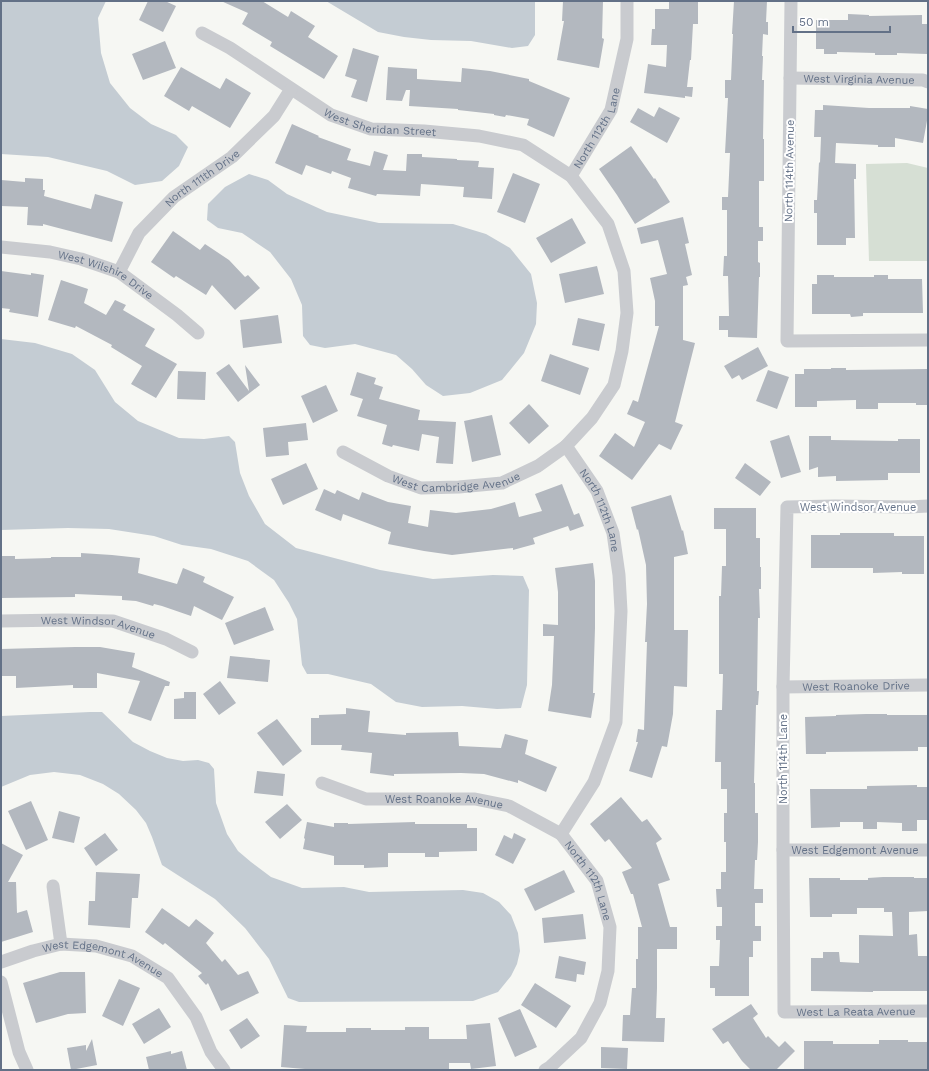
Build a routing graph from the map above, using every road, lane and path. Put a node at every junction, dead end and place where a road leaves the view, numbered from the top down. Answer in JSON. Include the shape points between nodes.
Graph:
{"nodes":[{"id":1,"x":627,"y":1,"type":"edge"},
{"id":2,"x":791,"y":1,"type":"edge"},
{"id":3,"x":202,"y":33,"type":"dead end"},
{"id":4,"x":790,"y":78,"type":"junction"},
{"id":5,"x":928,"y":82,"type":"edge"},
{"id":6,"x":291,"y":89,"type":"junction"},
{"id":7,"x":571,"y":176,"type":"junction"},
{"id":8,"x":1,"y":246,"type":"edge"},
{"id":9,"x":119,"y":272,"type":"junction"},
{"id":10,"x":198,"y":333,"type":"dead end"},
{"id":11,"x":928,"y":340,"type":"edge"},
{"id":12,"x":566,"y":446,"type":"junction"},
{"id":13,"x":343,"y":452,"type":"dead end"},
{"id":14,"x":928,"y":506,"type":"edge"},
{"id":15,"x":787,"y":507,"type":"joint"},
{"id":16,"x":1,"y":621,"type":"edge"},
{"id":17,"x":192,"y":652,"type":"dead end"},
{"id":18,"x":928,"y":685,"type":"edge"},
{"id":19,"x":783,"y":687,"type":"junction"},
{"id":20,"x":322,"y":784,"type":"dead end"},
{"id":21,"x":561,"y":834,"type":"junction"},
{"id":22,"x":783,"y":850,"type":"junction"},
{"id":23,"x":928,"y":850,"type":"edge"},
{"id":24,"x":53,"y":886,"type":"dead end"},
{"id":25,"x":61,"y":944,"type":"junction"},
{"id":26,"x":1,"y":962,"type":"edge"},
{"id":27,"x":1,"y":982,"type":"edge"},
{"id":28,"x":784,"y":1012,"type":"joint"},
{"id":29,"x":928,"y":1012,"type":"edge"},
{"id":30,"x":27,"y":1070,"type":"edge"},
{"id":31,"x":224,"y":1070,"type":"edge"},
{"id":32,"x":545,"y":1070,"type":"edge"}],
"edges":[{"from":1,"to":7,"type":"street","name":"North 112th Lane","via":[[627,39],[610,110]]},
{"from":2,"to":4,"type":"street","name":"North 114th Avenue"},
{"from":3,"to":6,"type":"street","name":"West Sheridan Street","via":[[230,48]]},
{"from":4,"to":5,"type":"street","name":"West Virginia Avenue"},
{"from":4,"to":11,"type":"street","name":"North 114th Avenue","via":[[787,341]]},
{"from":6,"to":7,"type":"street","name":"West Sheridan Street","via":[[331,115],[371,129],[479,136],[522,145]]},
{"from":6,"to":9,"type":"street","name":"North 111th Drive","via":[[274,116],[232,157],[174,197],[139,233]]},
{"from":7,"to":12,"type":"street","name":"North 112th Lane","via":[[608,224],[624,271],[627,313],[614,385],[592,418]]},
{"from":8,"to":9,"type":"street","name":"West Wilshire Drive","via":[[50,252]]},
{"from":9,"to":10,"type":"street","name":"West Wilshire Drive","via":[[177,314]]},
{"from":12,"to":13,"type":"street","name":"West Cambridge Avenue","via":[[538,466],[502,483],[459,487],[421,488],[388,476]]},
{"from":12,"to":21,"type":"street","name":"North 112th Lane","via":[[597,491],[613,533],[621,611],[616,722],[594,782]]},
{"from":14,"to":15,"type":"street","name":"West Windsor Avenue"},
{"from":15,"to":19,"type":"street","name":"North 114th Lane"},
{"from":16,"to":17,"type":"street","name":"West Windsor Avenue","via":[[113,622],[166,638]]},
{"from":18,"to":19,"type":"street","name":"West Roanoke Drive"},
{"from":19,"to":22,"type":"street","name":"North 114th Lane"},
{"from":20,"to":21,"type":"street","name":"West Roanoke Avenue","via":[[366,799],[482,800],[509,806]]},
{"from":21,"to":32,"type":"street","name":"North 112th Lane","via":[[597,881],[610,927],[608,971],[600,1003],[581,1038]]},
{"from":22,"to":23,"type":"street","name":"West Edgemont Avenue"},
{"from":22,"to":28,"type":"street","name":"North 114th Lane"},
{"from":24,"to":25,"type":"street"},
{"from":25,"to":26,"type":"street","name":"West Edgemont Avenue"},
{"from":25,"to":31,"type":"street","name":"West Edgemont Avenue","via":[[96,946],[132,956],[168,978],[196,1017],[211,1052]]},
{"from":27,"to":30,"type":"street","via":[[19,1052]]},
{"from":28,"to":29,"type":"street","name":"West La Reata Avenue"}]}
